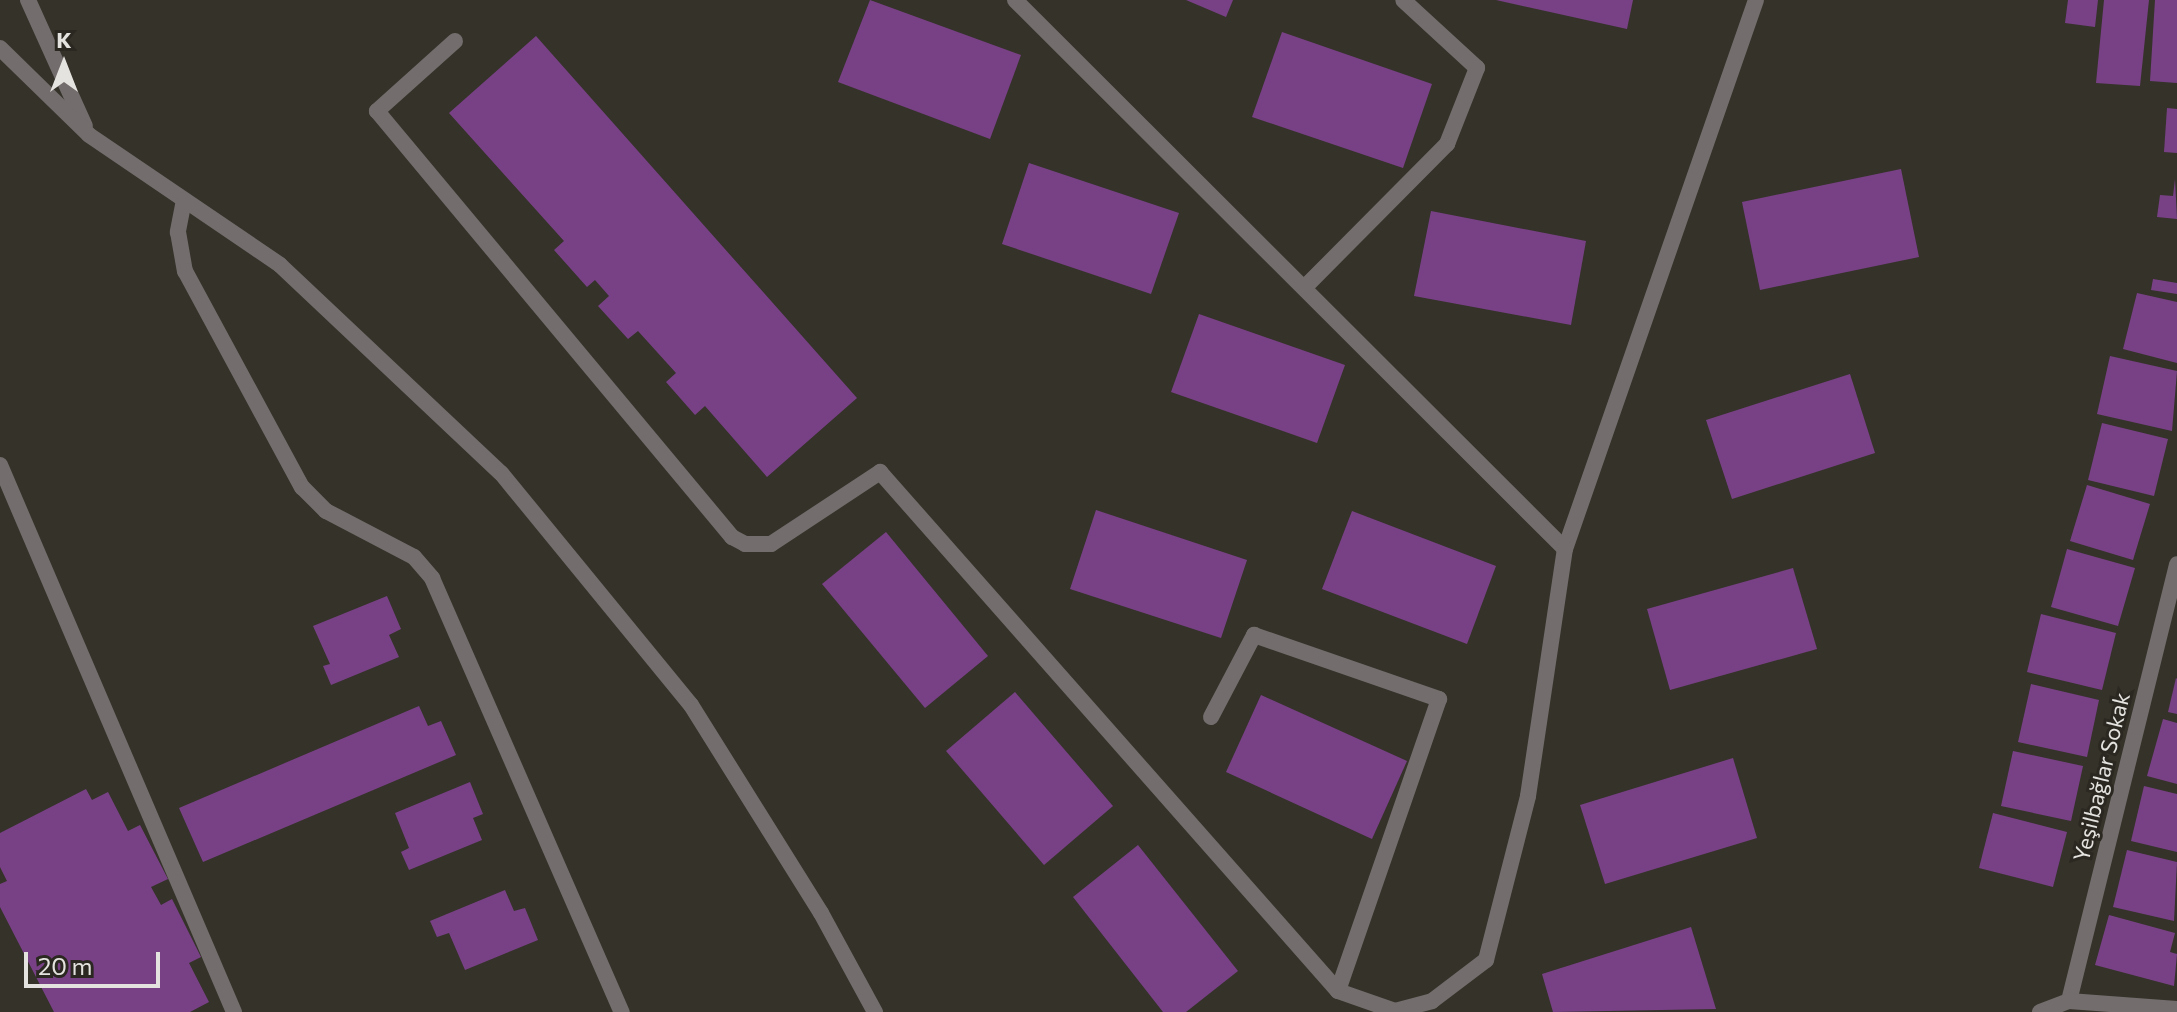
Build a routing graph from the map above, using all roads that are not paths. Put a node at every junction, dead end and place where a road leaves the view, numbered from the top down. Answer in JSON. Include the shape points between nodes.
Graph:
{"nodes":[{"id":1,"x":28,"y":0,"type":"edge"},
{"id":2,"x":1015,"y":0,"type":"edge"},
{"id":3,"x":1403,"y":0,"type":"edge"},
{"id":4,"x":1756,"y":0,"type":"edge"},
{"id":5,"x":455,"y":41,"type":"dead end"},
{"id":6,"x":0,"y":48,"type":"edge"},
{"id":7,"x":89,"y":135,"type":"junction"},
{"id":8,"x":184,"y":200,"type":"junction"},
{"id":9,"x":1305,"y":287,"type":"junction"},
{"id":10,"x":0,"y":465,"type":"edge"},
{"id":11,"x":1565,"y":549,"type":"junction"},
{"id":12,"x":2177,"y":564,"type":"edge"},
{"id":13,"x":1211,"y":717,"type":"dead end"},
{"id":14,"x":1338,"y":991,"type":"junction"},
{"id":15,"x":2069,"y":1001,"type":"junction"},
{"id":16,"x":2177,"y":1009,"type":"edge"},
{"id":17,"x":2158,"y":1010,"type":"edge"},
{"id":18,"x":234,"y":1012,"type":"edge"},
{"id":19,"x":622,"y":1012,"type":"edge"},
{"id":20,"x":875,"y":1012,"type":"edge"},
{"id":21,"x":2040,"y":1012,"type":"edge"}],
"edges":[{"from":1,"to":7,"type":"street"},
{"from":2,"to":9,"type":"street"},
{"from":3,"to":9,"type":"street","via":[[1477,68],[1447,144]]},
{"from":4,"to":11,"type":"street"},
{"from":5,"to":14,"type":"street","via":[[377,111],[732,537],[745,544],[771,544],[880,472]]},
{"from":6,"to":7,"type":"street"},
{"from":7,"to":8,"type":"street"},
{"from":8,"to":19,"type":"street","via":[[178,232],[185,271],[302,487],[326,511],[414,557],[432,578]]},
{"from":8,"to":20,"type":"street","via":[[280,265],[501,473],[691,705],[821,913]]},
{"from":9,"to":11,"type":"street"},
{"from":10,"to":18,"type":"street"},
{"from":11,"to":14,"type":"street","via":[[1528,796],[1486,960],[1432,1001],[1395,1011]]},
{"from":12,"to":15,"type":"street","name":"Yeşilbağlar Sokak"},
{"from":13,"to":14,"type":"street","via":[[1254,635],[1439,699]]},
{"from":15,"to":17,"type":"street"},
{"from":15,"to":21,"type":"street"},
{"from":16,"to":17,"type":"street"}]}
